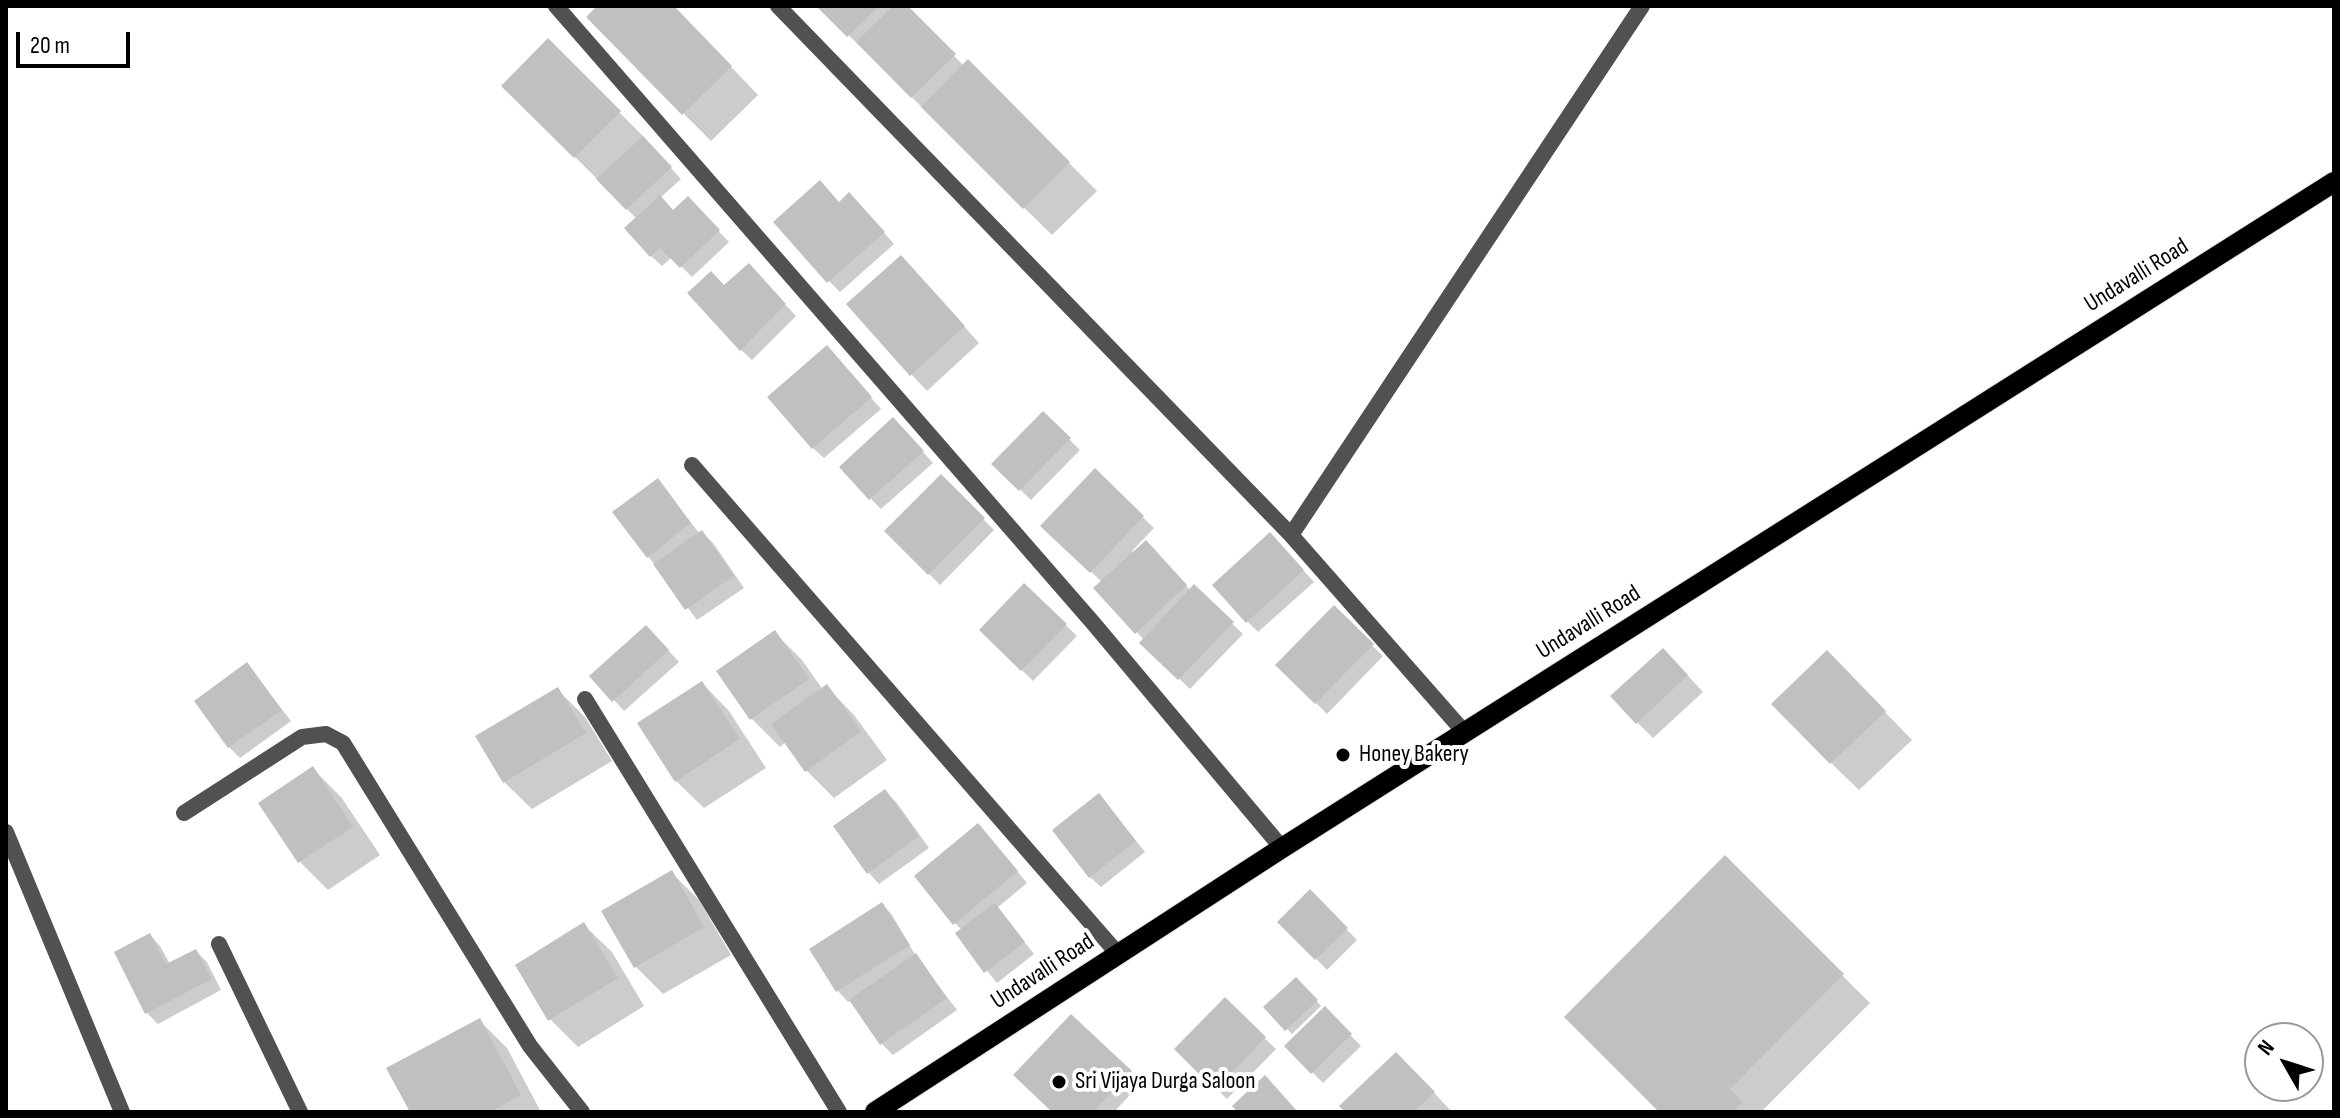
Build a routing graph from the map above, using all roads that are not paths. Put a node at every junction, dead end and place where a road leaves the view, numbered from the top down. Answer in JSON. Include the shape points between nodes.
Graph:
{"nodes":[{"id":1,"x":556,"y":6,"type":"edge"},
{"id":2,"x":778,"y":6,"type":"edge"},
{"id":3,"x":1642,"y":6,"type":"edge"},
{"id":4,"x":2334,"y":182,"type":"edge"},
{"id":5,"x":692,"y":465,"type":"dead end"},
{"id":6,"x":1291,"y":535,"type":"junction"},
{"id":7,"x":585,"y":699,"type":"dead end"},
{"id":8,"x":1465,"y":733,"type":"junction"},
{"id":9,"x":184,"y":813,"type":"dead end"},
{"id":10,"x":6,"y":832,"type":"edge"},
{"id":11,"x":1282,"y":848,"type":"junction"},
{"id":12,"x":219,"y":944,"type":"dead end"},
{"id":13,"x":1118,"y":954,"type":"junction"},
{"id":14,"x":122,"y":1112,"type":"edge"},
{"id":15,"x":300,"y":1112,"type":"edge"},
{"id":16,"x":582,"y":1112,"type":"edge"},
{"id":17,"x":839,"y":1112,"type":"edge"},
{"id":18,"x":875,"y":1112,"type":"edge"}],
"edges":[{"from":1,"to":11,"type":"street"},
{"from":2,"to":6,"type":"street"},
{"from":3,"to":6,"type":"street"},
{"from":4,"to":8,"type":"main road","name":"Undavalli Road"},
{"from":5,"to":13,"type":"street"},
{"from":6,"to":8,"type":"street"},
{"from":7,"to":17,"type":"street"},
{"from":8,"to":11,"type":"main road","name":"Undavalli Road"},
{"from":9,"to":16,"type":"street","via":[[302,737],[326,734],[343,743],[530,1046]]},
{"from":10,"to":14,"type":"street"},
{"from":11,"to":13,"type":"main road","name":"Undavalli Road"},
{"from":12,"to":15,"type":"street"},
{"from":13,"to":18,"type":"main road","name":"Undavalli Road"}]}
